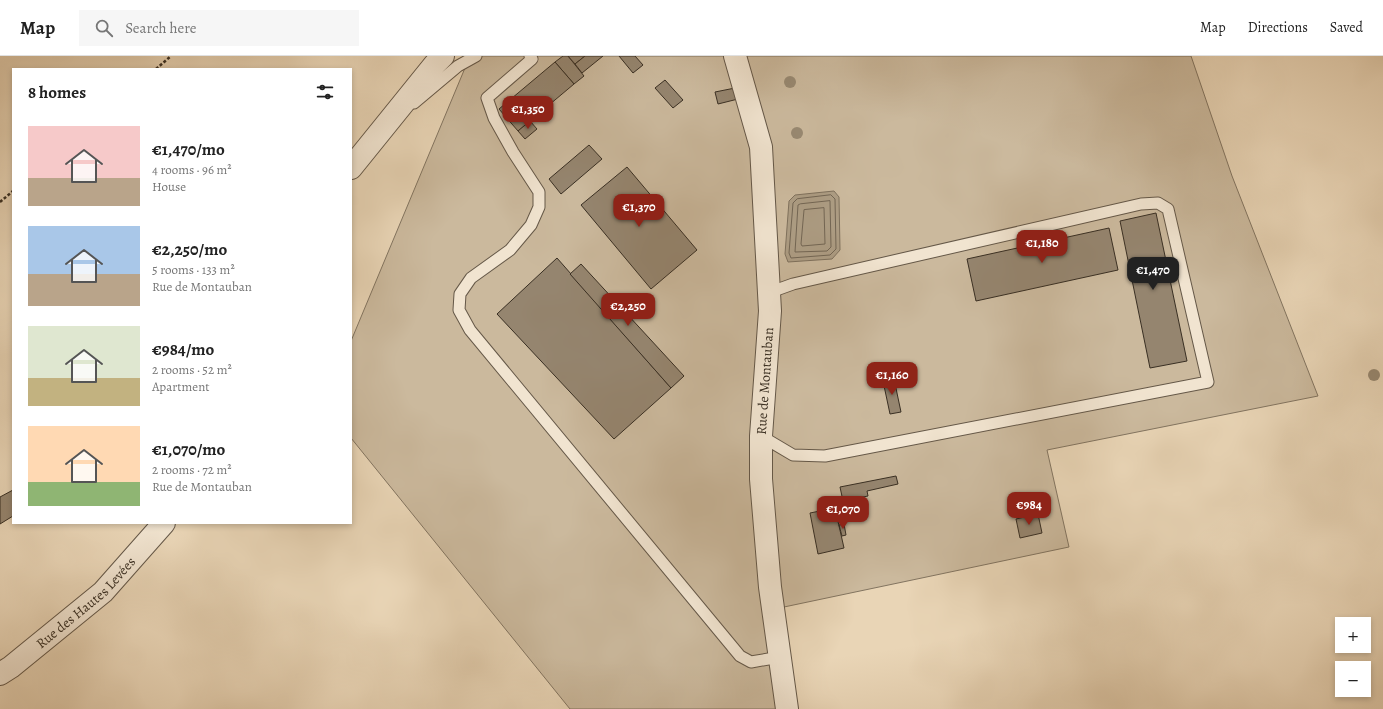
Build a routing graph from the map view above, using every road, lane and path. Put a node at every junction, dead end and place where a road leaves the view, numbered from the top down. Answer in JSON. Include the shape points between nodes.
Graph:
{"nodes":[{"id":1,"x":171,"y":56,"type":"edge"},
{"id":2,"x":443,"y":56,"type":"edge"},
{"id":3,"x":476,"y":56,"type":"edge"},
{"id":4,"x":530,"y":56,"type":"edge"},
{"id":5,"x":735,"y":56,"type":"edge"},
{"id":6,"x":157,"y":68,"type":"edge"},
{"id":7,"x":380,"y":132,"type":"junction"},
{"id":8,"x":352,"y":167,"type":"edge"},
{"id":9,"x":12,"y":192,"type":"edge"},
{"id":10,"x":0,"y":202,"type":"edge"},
{"id":11,"x":768,"y":293,"type":"junction"},
{"id":12,"x":761,"y":436,"type":"junction"},
{"id":13,"x":163,"y":524,"type":"edge"},
{"id":14,"x":780,"y":657,"type":"junction"},
{"id":15,"x":0,"y":674,"type":"edge"},
{"id":16,"x":787,"y":709,"type":"edge"}],
"edges":[{"from":1,"to":6,"type":"path"},
{"from":2,"to":7,"type":"street"},
{"from":3,"to":7,"type":"lane","via":[[458,66]]},
{"from":4,"to":14,"type":"lane","via":[[532,59],[487,98],[494,118],[539,192],[540,207],[531,225],[510,250],[471,278],[460,294],[459,310],[470,330],[740,656],[751,662]]},
{"from":5,"to":11,"type":"street","name":"Rue de Montauban","via":[[761,147]]},
{"from":7,"to":8,"type":"street"},
{"from":9,"to":10,"type":"path"},
{"from":11,"to":12,"type":"street","name":"Rue de Montauban","via":[[770,311]]},
{"from":11,"to":12,"type":"lane","via":[[809,280],[1141,204],[1158,203],[1168,209],[1208,382],[825,456],[793,455]]},
{"from":12,"to":14,"type":"street","name":"Rue de Montauban","via":[[761,479],[770,587]]},
{"from":13,"to":15,"type":"street","name":"Rue des Hautes Levées","via":[[103,592]]},
{"from":14,"to":16,"type":"street","name":"Rue de Montauban"}]}
